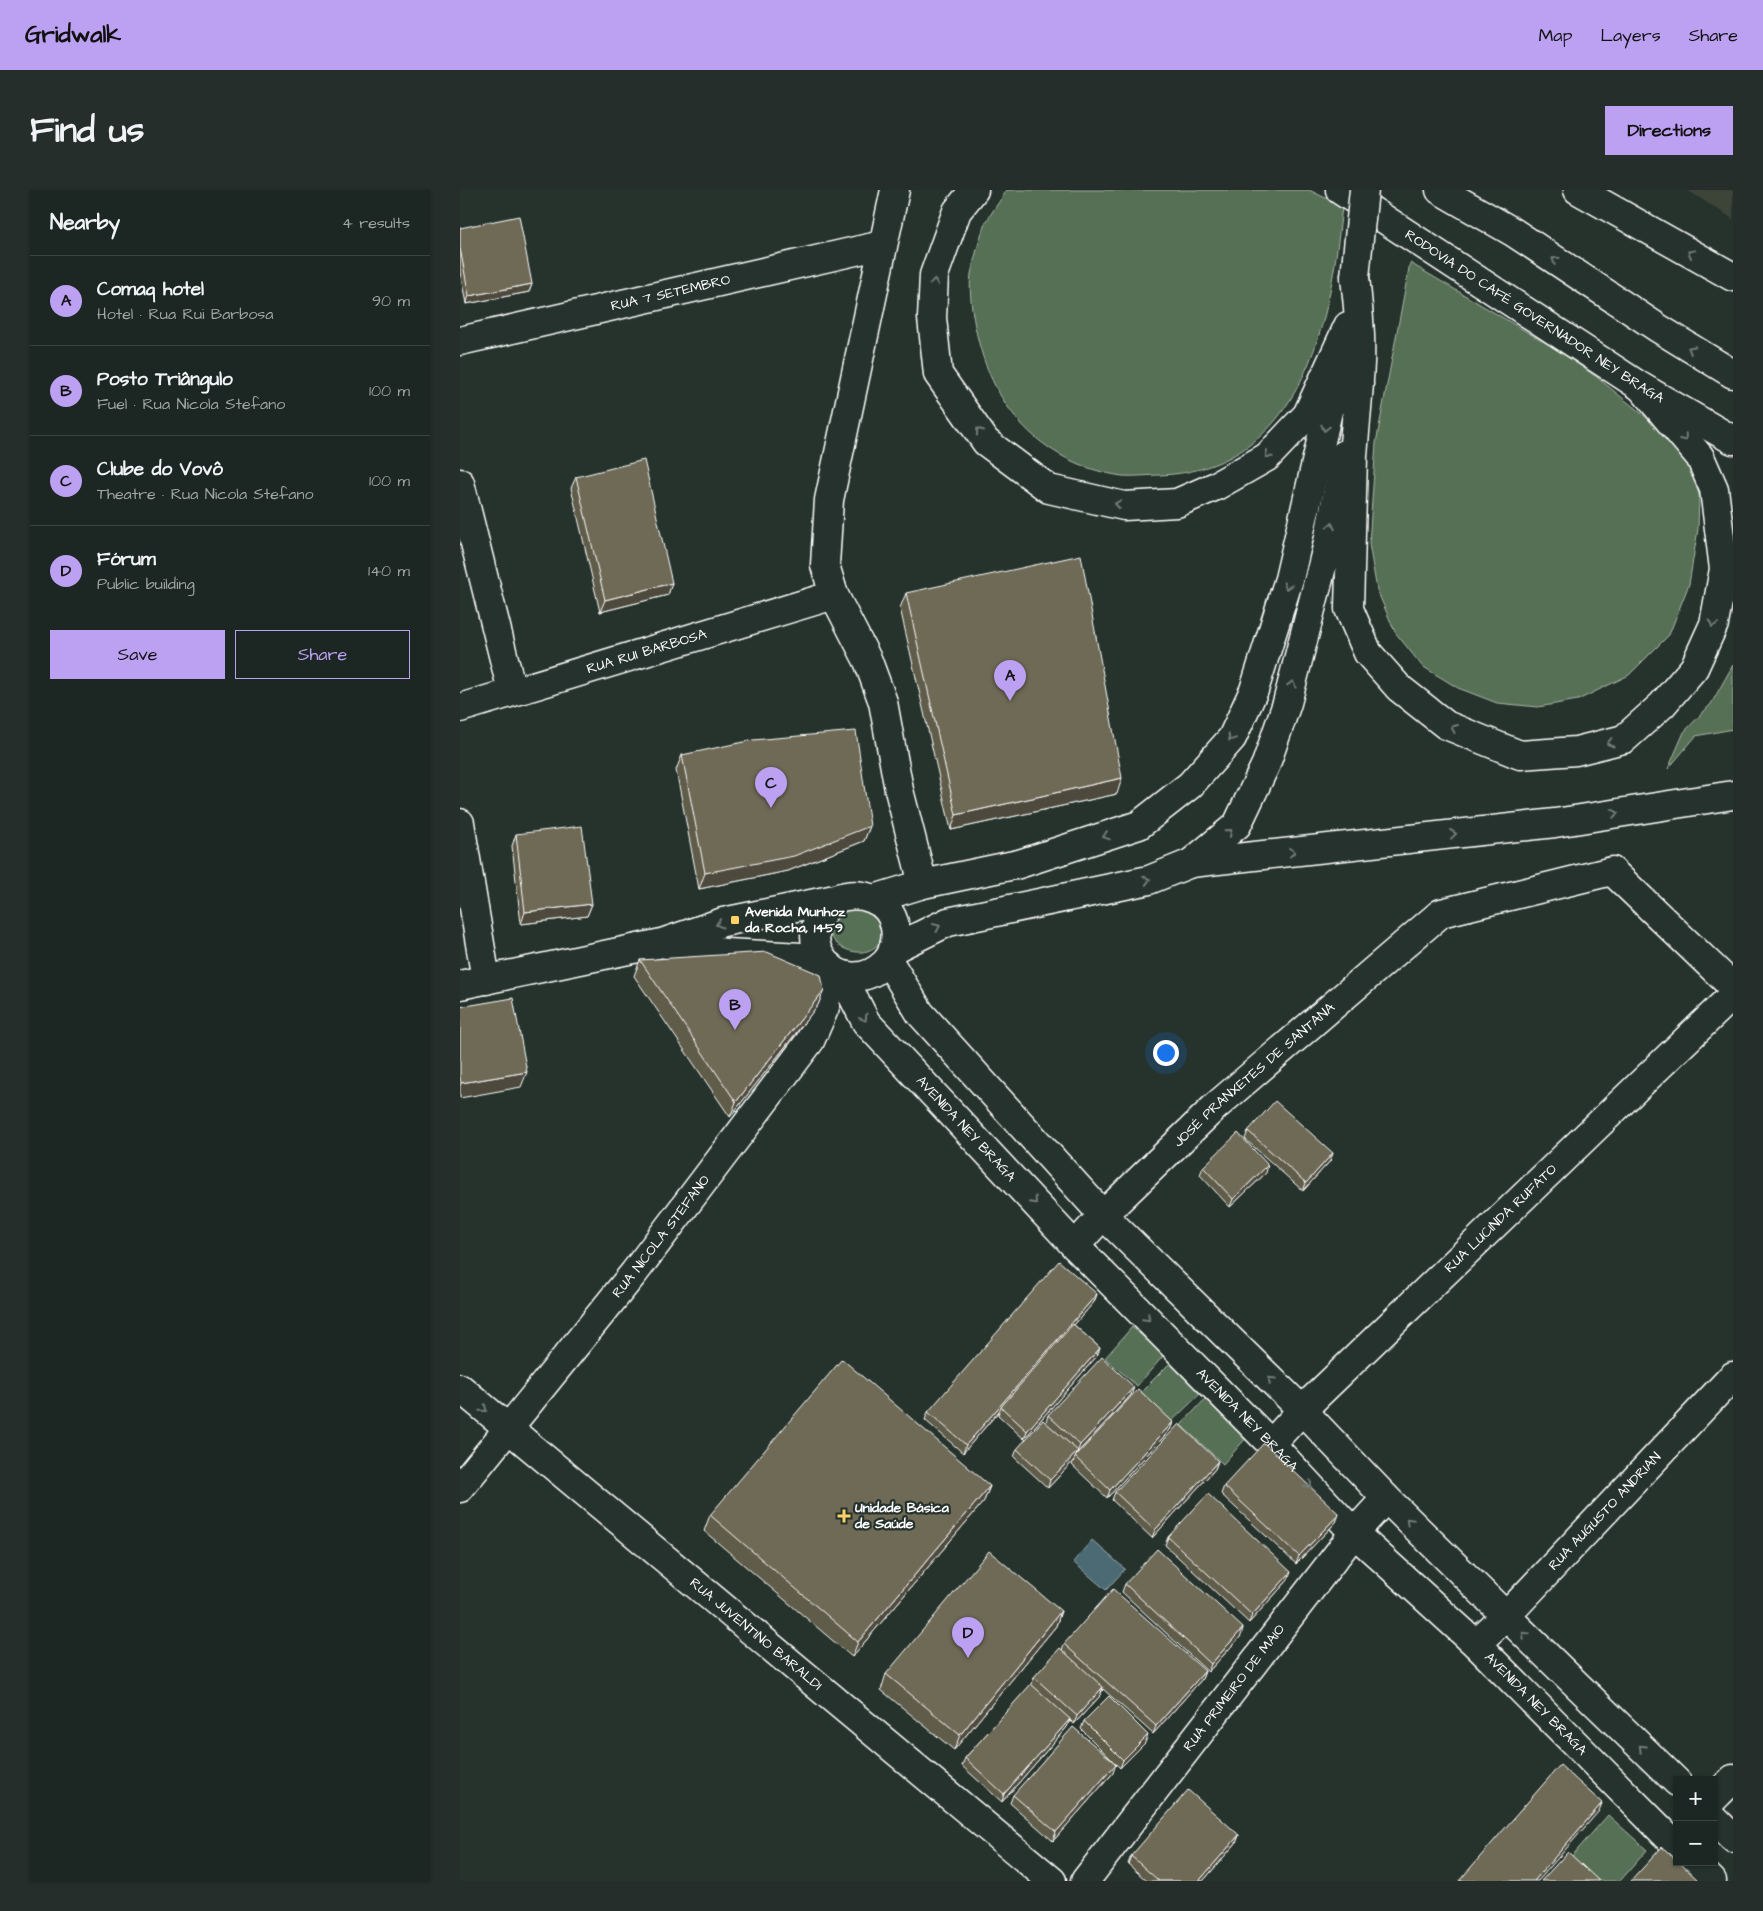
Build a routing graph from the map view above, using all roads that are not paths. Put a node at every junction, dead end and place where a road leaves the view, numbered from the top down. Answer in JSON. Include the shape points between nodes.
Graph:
{"nodes":[{"id":1,"x":895,"y":190,"type":"edge"},
{"id":2,"x":974,"y":190,"type":"edge"},
{"id":3,"x":1340,"y":190,"type":"edge"},
{"id":4,"x":1364,"y":190,"type":"edge"},
{"id":5,"x":1440,"y":190,"type":"edge"},
{"id":6,"x":1578,"y":190,"type":"edge"},
{"id":7,"x":882,"y":245,"type":"junction"},
{"id":8,"x":1355,"y":277,"type":"junction"},
{"id":9,"x":1733,"y":277,"type":"edge"},
{"id":10,"x":1348,"y":326,"type":"junction"},
{"id":11,"x":460,"y":341,"type":"edge"},
{"id":12,"x":1733,"y":374,"type":"edge"},
{"id":13,"x":1359,"y":384,"type":"junction"},
{"id":14,"x":1641,"y":387,"type":"junction"},
{"id":15,"x":1733,"y":440,"type":"edge"},
{"id":16,"x":460,"y":482,"type":"edge"},
{"id":17,"x":834,"y":595,"type":"junction"},
{"id":18,"x":512,"y":692,"type":"junction"},
{"id":19,"x":460,"y":708,"type":"edge"},
{"id":20,"x":1733,"y":794,"type":"edge"},
{"id":21,"x":460,"y":823,"type":"edge"},
{"id":22,"x":1191,"y":863,"type":"junction"},
{"id":23,"x":923,"y":884,"type":"junction"},
{"id":24,"x":835,"y":899,"type":"junction"},
{"id":25,"x":874,"y":899,"type":"junction"},
{"id":26,"x":662,"y":943,"type":"junction"},
{"id":27,"x":891,"y":954,"type":"junction"},
{"id":28,"x":831,"y":966,"type":"junction"},
{"id":29,"x":473,"y":982,"type":"edge"},
{"id":30,"x":1733,"y":987,"type":"edge"},
{"id":31,"x":1733,"y":995,"type":"edge"},
{"id":32,"x":1103,"y":1215,"type":"junction"},
{"id":33,"x":1075,"y":1246,"type":"junction"},
{"id":34,"x":1733,"y":1376,"type":"edge"},
{"id":35,"x":460,"y":1388,"type":"edge"},
{"id":36,"x":1302,"y":1410,"type":"junction"},
{"id":37,"x":509,"y":1430,"type":"junction"},
{"id":38,"x":1271,"y":1444,"type":"junction"},
{"id":39,"x":460,"y":1488,"type":"edge"},
{"id":40,"x":1386,"y":1498,"type":"junction"},
{"id":41,"x":1354,"y":1533,"type":"junction"},
{"id":42,"x":1506,"y":1616,"type":"junction"},
{"id":43,"x":1476,"y":1644,"type":"junction"},
{"id":44,"x":1673,"y":1778,"type":"edge"},
{"id":45,"x":1733,"y":1779,"type":"edge"},
{"id":46,"x":1718,"y":1794,"type":"edge"},
{"id":47,"x":1716,"y":1821,"type":"edge"},
{"id":48,"x":1733,"y":1838,"type":"edge"},
{"id":49,"x":1673,"y":1841,"type":"edge"},
{"id":50,"x":1697,"y":1866,"type":"edge"},
{"id":51,"x":1052,"y":1881,"type":"edge"},
{"id":52,"x":1085,"y":1881,"type":"edge"},
{"id":53,"x":1712,"y":1881,"type":"edge"}],
"edges":[{"from":1,"to":7,"type":"main road"},
{"from":10,"to":2,"type":"main road","one_way":true,"via":[[1307,415],[1267,457],[1216,486],[1177,503],[1124,506],[1049,489],[986,442],[938,374],[932,318],[934,275],[957,211]]},
{"from":3,"to":14,"type":"main road","name":"RODOVIA DO CAFÉ GOVERNADOR NEY BRAGA"},
{"from":4,"to":8,"type":"main road","bridge":true},
{"from":12,"to":5,"type":"main road","one_way":true,"via":[[1513,232]]},
{"from":9,"to":6,"type":"main road","one_way":true},
{"from":7,"to":11,"type":"main road","name":"RUA 7 SETEMBRO"},
{"from":7,"to":17,"type":"main road","via":[[829,500],[825,565]]},
{"from":8,"to":10,"type":"main road"},
{"from":8,"to":13,"type":"main road","via":[[1362,342]]},
{"from":10,"to":23,"type":"main road","one_way":true,"via":[[1289,579],[1254,690],[1232,738],[1190,786],[1139,825],[1019,864]]},
{"from":14,"to":13,"type":"main road","one_way":true,"via":[[1700,457],[1714,489],[1724,569],[1714,624],[1694,668],[1662,705],[1624,739],[1576,751],[1520,755],[1446,725],[1399,688],[1368,653],[1349,609],[1353,456]]},
{"from":22,"to":13,"type":"main road","one_way":true,"via":[[1237,825],[1266,764],[1287,703],[1327,547]]},
{"from":14,"to":15,"type":"main road","name":"RODOVIA DO CAFÉ GOVERNADOR NEY BRAGA"},
{"from":16,"to":18,"type":"main road"},
{"from":17,"to":18,"type":"main road","name":"RUA RUI BARBOSA"},
{"from":17,"to":23,"type":"main road","via":[[868,661],[882,702],[899,790]]},
{"from":18,"to":19,"type":"main road","name":"RUA RUI BARBOSA"},
{"from":22,"to":20,"type":"main road","one_way":true,"via":[[1555,823]]},
{"from":21,"to":29,"type":"main road"},
{"from":27,"to":22,"type":"main road","one_way":true,"via":[[948,922],[1149,880]]},
{"from":23,"to":25,"type":"main road"},
{"from":24,"to":25,"type":"main road","via":[[860,895]]},
{"from":24,"to":26,"type":"main road","one_way":true,"via":[[723,922]]},
{"from":24,"to":28,"type":"main road","via":[[825,907],[814,931],[815,945]]},
{"from":25,"to":27,"type":"main road","via":[[883,905],[895,925]]},
{"from":26,"to":28,"type":"main road"},
{"from":26,"to":29,"type":"main road"},
{"from":27,"to":28,"type":"main road","via":[[868,974],[855,977]]},
{"from":27,"to":32,"type":"main road","via":[[920,1013]]},
{"from":28,"to":33,"type":"main road","name":"AVENIDA NEY BRAGA","one_way":true,"via":[[866,1022]]},
{"from":28,"to":37,"type":"main road","name":"RUA NICOLA STEFANO","via":[[825,1007],[810,1042],[634,1273]]},
{"from":30,"to":32,"type":"main road","name":"JOSÉ PRANXETES DE SANTANA","via":[[1612,872],[1441,913],[1216,1106]]},
{"from":31,"to":36,"type":"main road","name":"RUA LUCINDA RUFATO"},
{"from":32,"to":33,"type":"main road","name":"JOSÉ PRANXETES DE SANTANA"},
{"from":36,"to":32,"type":"main road","one_way":true},
{"from":33,"to":38,"type":"main road","name":"AVENIDA NEY BRAGA","one_way":true},
{"from":34,"to":42,"type":"main road","name":"RUA AUGUSTO ANDRIAN"},
{"from":35,"to":37,"type":"main road","name":"RUA JUVENTINO BARALDI","one_way":true},
{"from":36,"to":38,"type":"main road","name":"RUA LUCINDA RUFATO"},
{"from":36,"to":40,"type":"main road"},
{"from":37,"to":39,"type":"main road","name":"RUA NICOLA STEFANO"},
{"from":37,"to":51,"type":"main road","name":"RUA JUVENTINO BARALDI"},
{"from":38,"to":41,"type":"main road","name":"AVENIDA NEY BRAGA","one_way":true},
{"from":40,"to":41,"type":"main road","name":"RUA PRIMEIRO DE MAIO"},
{"from":42,"to":40,"type":"main road","one_way":true},
{"from":41,"to":43,"type":"main road","name":"AVENIDA NEY BRAGA"},
{"from":41,"to":52,"type":"main road","name":"RUA PRIMEIRO DE MAIO"},
{"from":42,"to":43,"type":"main road","name":"RUA AUGUSTO ANDRIAN"},
{"from":44,"to":42,"type":"main road","one_way":true},
{"from":43,"to":49,"type":"main road","name":"AVENIDA NEY BRAGA"},
{"from":45,"to":46,"type":"main road"},
{"from":47,"to":48,"type":"main road"},
{"from":50,"to":53,"type":"main road","name":"AVENIDA NEY BRAGA"}]}
